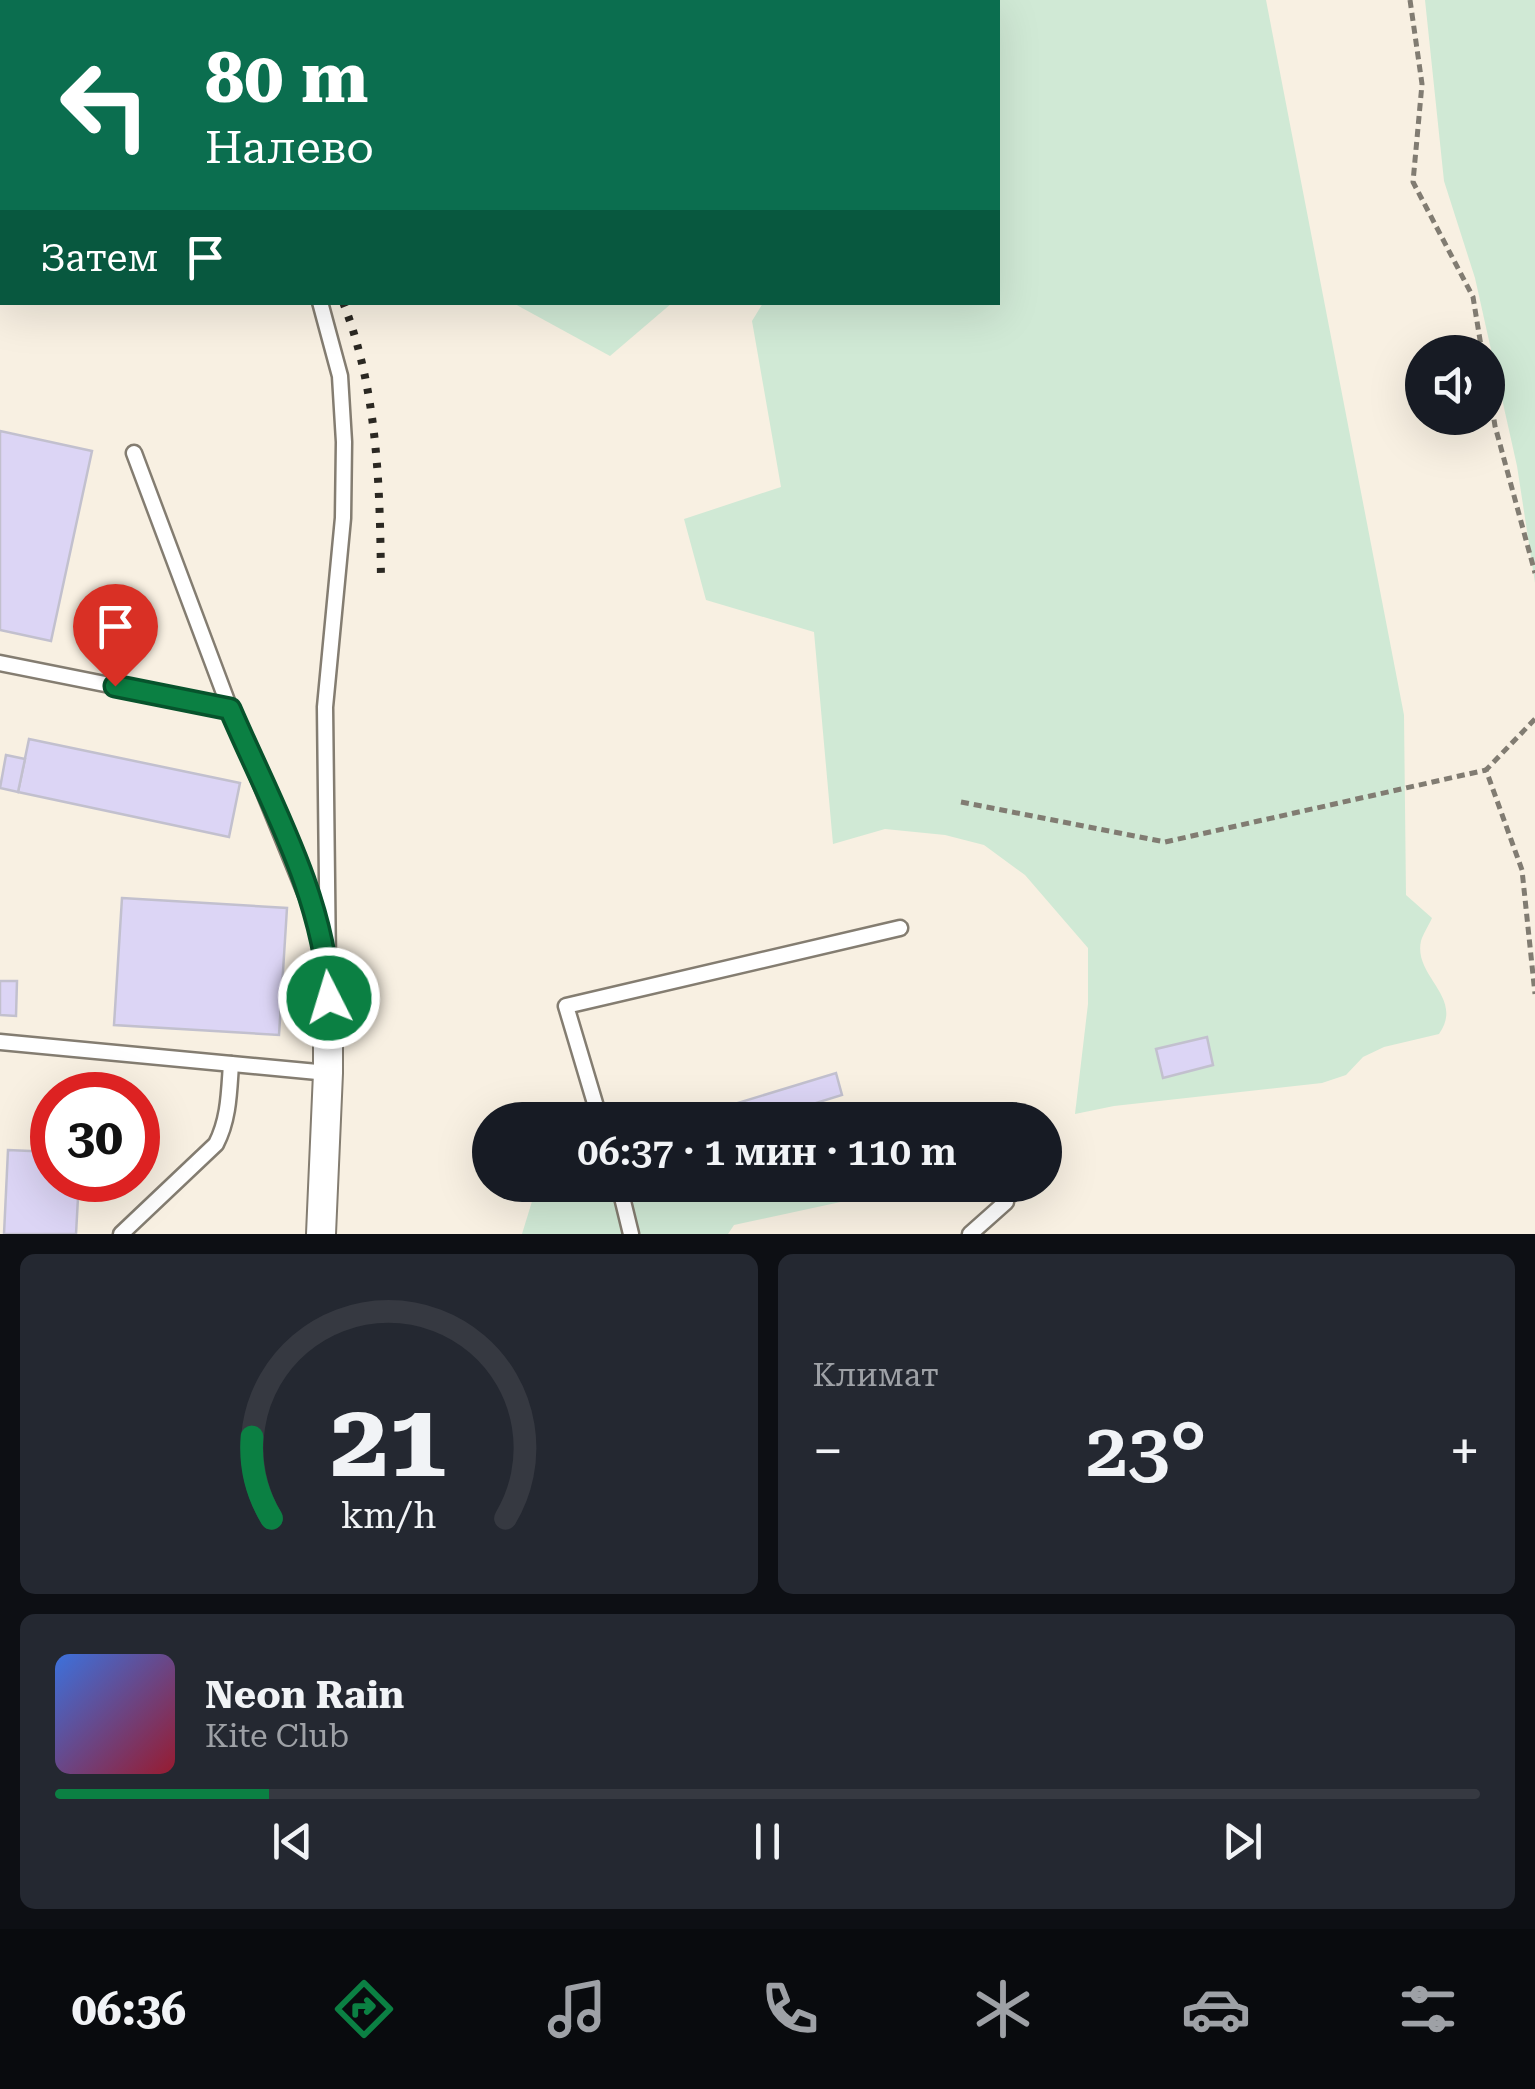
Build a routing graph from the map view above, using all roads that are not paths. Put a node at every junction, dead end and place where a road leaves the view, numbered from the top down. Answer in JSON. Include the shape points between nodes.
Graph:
{"nodes":[{"id":1,"x":321,"y":305,"type":"edge"},
{"id":2,"x":134,"y":453,"type":"dead end"},
{"id":3,"x":0,"y":663,"type":"edge"},
{"id":4,"x":230,"y":709,"type":"junction"},
{"id":5,"x":900,"y":928,"type":"dead end"},
{"id":6,"x":328,"y":967,"type":"junction"},
{"id":7,"x":0,"y":1042,"type":"edge"},
{"id":8,"x":232,"y":1064,"type":"junction"},
{"id":9,"x":328,"y":1073,"type":"junction"},
{"id":10,"x":595,"y":1102,"type":"edge"},
{"id":11,"x":623,"y":1202,"type":"edge"},
{"id":12,"x":1006,"y":1202,"type":"dead end"},
{"id":13,"x":120,"y":1234,"type":"edge"},
{"id":14,"x":321,"y":1234,"type":"edge"},
{"id":15,"x":631,"y":1234,"type":"edge"},
{"id":16,"x":970,"y":1234,"type":"edge"}],
"edges":[{"from":1,"to":6,"type":"lane","via":[[340,376],[344,442],[344,518],[325,707]]},
{"from":2,"to":4,"type":"lane"},
{"from":3,"to":4,"type":"lane"},
{"from":4,"to":6,"type":"lane","via":[[317,915]]},
{"from":5,"to":10,"type":"lane","via":[[566,1006]]},
{"from":6,"to":9,"type":"street"},
{"from":7,"to":8,"type":"lane"},
{"from":8,"to":9,"type":"lane"},
{"from":8,"to":13,"type":"lane","via":[[216,1144]]},
{"from":9,"to":14,"type":"street"},
{"from":11,"to":15,"type":"lane"},
{"from":12,"to":16,"type":"lane"}]}
